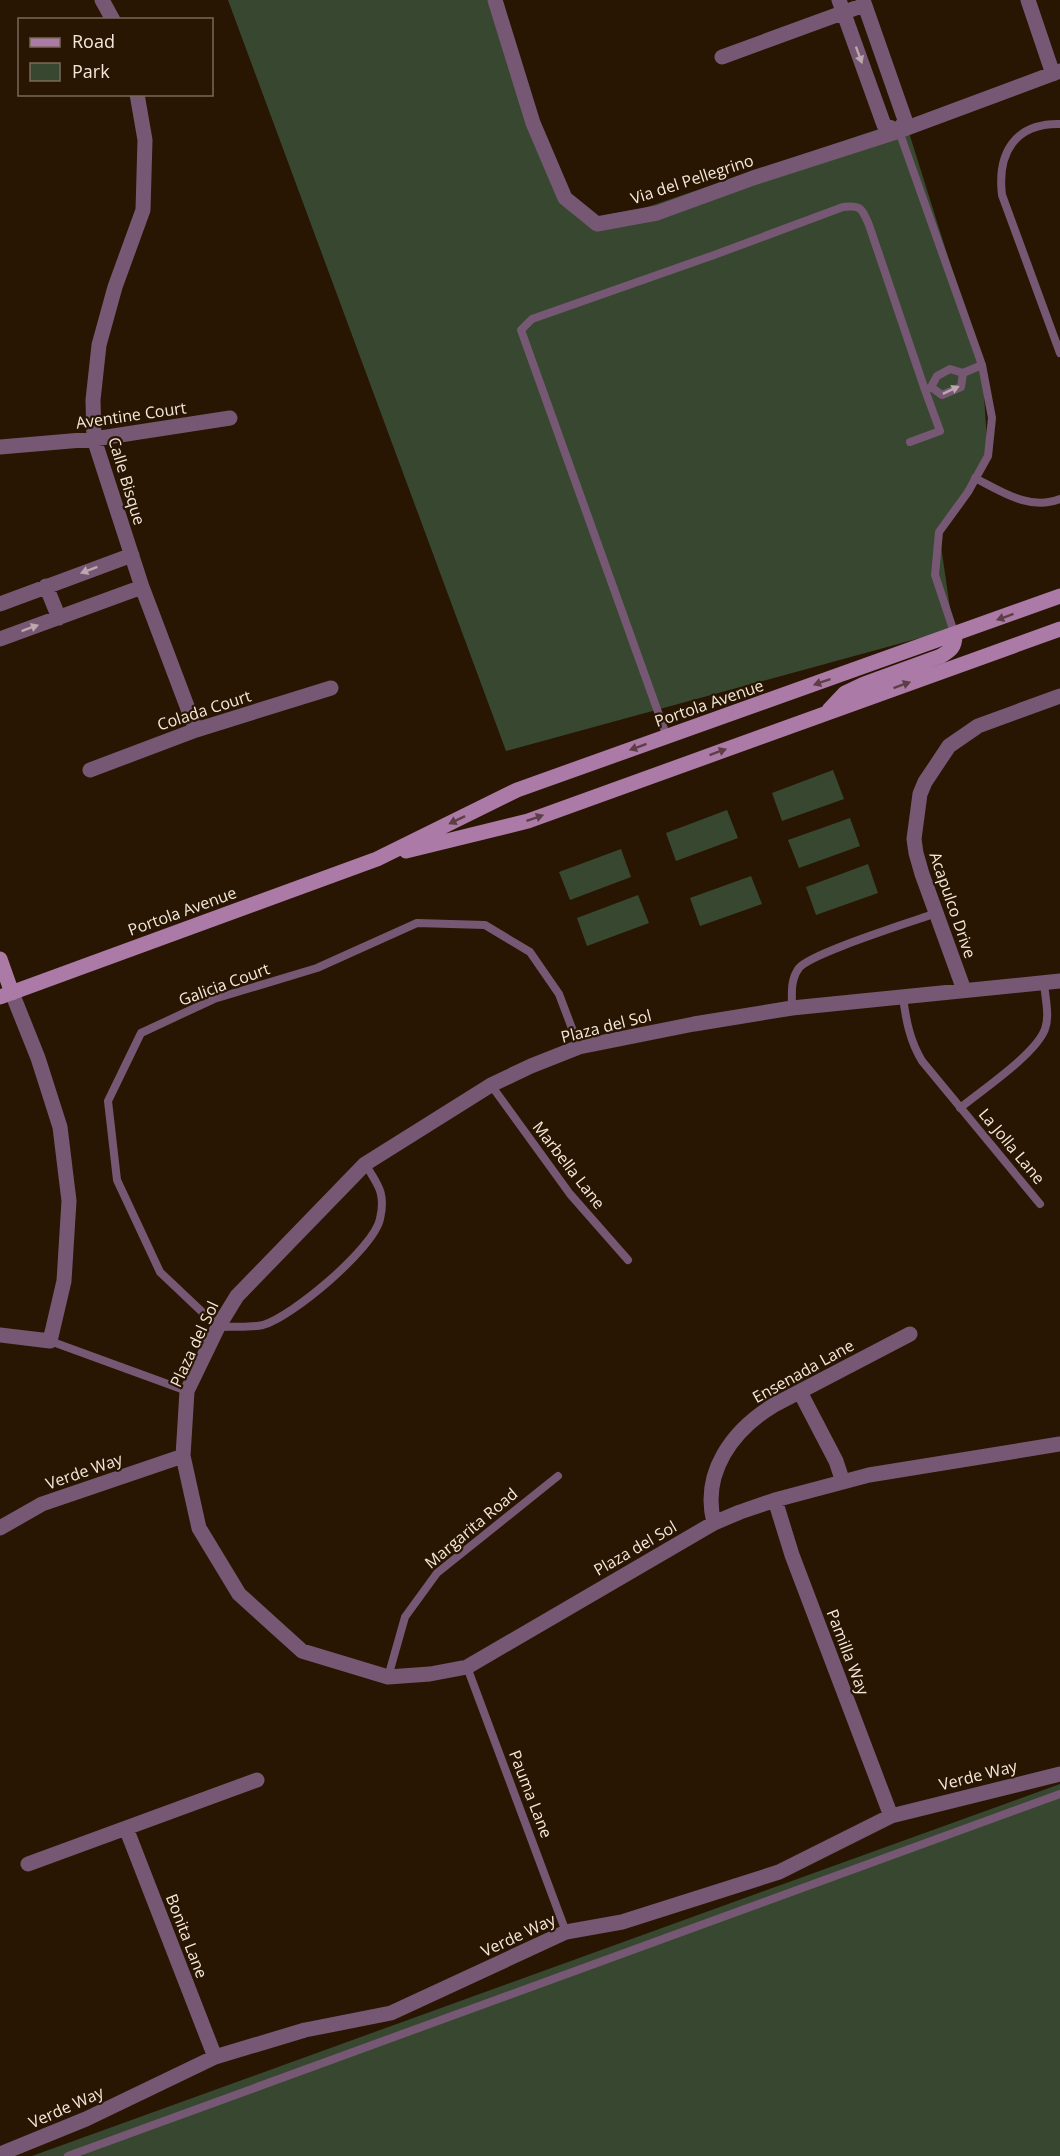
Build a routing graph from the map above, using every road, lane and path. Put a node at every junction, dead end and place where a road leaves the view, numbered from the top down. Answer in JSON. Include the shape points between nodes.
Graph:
{"nodes":[{"id":1,"x":102,"y":0,"type":"edge"},
{"id":2,"x":495,"y":0,"type":"edge"},
{"id":3,"x":1028,"y":0,"type":"edge"},
{"id":4,"x":863,"y":2,"type":"edge"},
{"id":5,"x":841,"y":6,"type":"edge"},
{"id":6,"x":112,"y":18,"type":"edge"},
{"id":7,"x":722,"y":57,"type":"dead end"},
{"id":8,"x":1057,"y":72,"type":"edge"},
{"id":9,"x":137,"y":96,"type":"edge"},
{"id":10,"x":1060,"y":124,"type":"edge"},
{"id":11,"x":899,"y":131,"type":"junction"},
{"id":12,"x":1060,"y":353,"type":"edge"},
{"id":13,"x":982,"y":365,"type":"junction"},
{"id":14,"x":963,"y":373,"type":"junction"},
{"id":15,"x":928,"y":389,"type":"junction"},
{"id":16,"x":230,"y":418,"type":"dead end"},
{"id":17,"x":94,"y":439,"type":"junction"},
{"id":18,"x":910,"y":442,"type":"dead end"},
{"id":19,"x":0,"y":447,"type":"edge"},
{"id":20,"x":975,"y":478,"type":"junction"},
{"id":21,"x":1060,"y":499,"type":"edge"},
{"id":22,"x":132,"y":555,"type":"junction"},
{"id":23,"x":46,"y":586,"type":"junction"},
{"id":24,"x":142,"y":587,"type":"junction"},
{"id":25,"x":1060,"y":596,"type":"edge"},
{"id":26,"x":0,"y":604,"type":"edge"},
{"id":27,"x":59,"y":618,"type":"junction"},
{"id":28,"x":1060,"y":629,"type":"edge"},
{"id":29,"x":955,"y":635,"type":"junction"},
{"id":30,"x":0,"y":639,"type":"edge"},
{"id":31,"x":331,"y":688,"type":"dead end"},
{"id":32,"x":1060,"y":696,"type":"edge"},
{"id":33,"x":826,"y":712,"type":"junction"},
{"id":34,"x":196,"y":730,"type":"junction"},
{"id":35,"x":667,"y":737,"type":"junction"},
{"id":36,"x":90,"y":770,"type":"dead end"},
{"id":37,"x":377,"y":859,"type":"junction"},
{"id":38,"x":936,"y":914,"type":"junction"},
{"id":39,"x":0,"y":959,"type":"edge"},
{"id":40,"x":1060,"y":981,"type":"edge"},
{"id":41,"x":1044,"y":983,"type":"junction"},
{"id":42,"x":964,"y":990,"type":"junction"},
{"id":43,"x":6,"y":995,"type":"edge"},
{"id":44,"x":903,"y":997,"type":"junction"},
{"id":45,"x":792,"y":1008,"type":"junction"},
{"id":46,"x":579,"y":1047,"type":"junction"},
{"id":47,"x":491,"y":1085,"type":"junction"},
{"id":48,"x":960,"y":1108,"type":"junction"},
{"id":49,"x":365,"y":1164,"type":"junction"},
{"id":50,"x":1040,"y":1204,"type":"dead end"},
{"id":51,"x":628,"y":1260,"type":"dead end"},
{"id":52,"x":218,"y":1327,"type":"junction"},
{"id":53,"x":910,"y":1334,"type":"dead end"},
{"id":54,"x":0,"y":1335,"type":"edge"},
{"id":55,"x":50,"y":1341,"type":"junction"},
{"id":56,"x":188,"y":1391,"type":"junction"},
{"id":57,"x":800,"y":1392,"type":"junction"},
{"id":58,"x":1060,"y":1444,"type":"edge"},
{"id":59,"x":183,"y":1456,"type":"junction"},
{"id":60,"x":558,"y":1476,"type":"dead end"},
{"id":61,"x":843,"y":1482,"type":"junction"},
{"id":62,"x":775,"y":1500,"type":"junction"},
{"id":63,"x":714,"y":1523,"type":"junction"},
{"id":64,"x":0,"y":1528,"type":"edge"},
{"id":65,"x":467,"y":1667,"type":"junction"},
{"id":66,"x":388,"y":1677,"type":"junction"},
{"id":67,"x":1060,"y":1774,"type":"edge"},
{"id":68,"x":257,"y":1780,"type":"dead end"},
{"id":69,"x":1060,"y":1794,"type":"edge"},
{"id":70,"x":891,"y":1816,"type":"junction"},
{"id":71,"x":126,"y":1828,"type":"junction"},
{"id":72,"x":28,"y":1864,"type":"dead end"},
{"id":73,"x":566,"y":1932,"type":"junction"},
{"id":74,"x":215,"y":2057,"type":"junction"},
{"id":75,"x":0,"y":2154,"type":"edge"},
{"id":76,"x":68,"y":2156,"type":"edge"}],
"edges":[{"from":1,"to":6,"type":"street"},
{"from":2,"to":11,"type":"street","name":"Via del Pellegrino","via":[[533,123],[565,198],[597,224],[657,213]]},
{"from":3,"to":8,"type":"street"},
{"from":4,"to":5,"type":"street"},
{"from":4,"to":11,"type":"street","via":[[905,120]]},
{"from":5,"to":7,"type":"street"},
{"from":5,"to":11,"type":"street","one_way":true,"via":[[884,125]]},
{"from":8,"to":11,"type":"street","name":"Via del Pellegrino"},
{"from":9,"to":17,"type":"street","name":"Calle Bisque","via":[[145,140],[143,210],[99,345],[93,400]]},
{"from":10,"to":12,"type":"lane","via":[[1040,126],[1010,143],[1000,180],[1002,195]]},
{"from":11,"to":13,"type":"lane"},
{"from":13,"to":14,"type":"lane"},
{"from":13,"to":20,"type":"lane","via":[[992,418],[988,456]]},
{"from":14,"to":15,"type":"lane","via":[[950,369],[937,376]]},
{"from":15,"to":14,"type":"lane","one_way":true,"via":[[942,394],[961,387]]},
{"from":15,"to":18,"type":"lane","via":[[940,431]]},
{"from":15,"to":35,"type":"lane","via":[[870,225],[863,210],[856,206],[843,207],[532,319],[521,330]]},
{"from":16,"to":17,"type":"street","name":"Aventine Court"},
{"from":17,"to":19,"type":"street","name":"Aventine Court"},
{"from":17,"to":22,"type":"street","name":"Calle Bisque"},
{"from":20,"to":21,"type":"lane","via":[[1036,504]]},
{"from":20,"to":29,"type":"lane","via":[[939,532],[935,575]]},
{"from":22,"to":23,"type":"street","one_way":true},
{"from":22,"to":24,"type":"street","name":"Calle Bisque"},
{"from":23,"to":26,"type":"street"},
{"from":23,"to":27,"type":"street"},
{"from":24,"to":27,"type":"street"},
{"from":24,"to":34,"type":"street","name":"Calle Bisque"},
{"from":25,"to":29,"type":"main road","name":"Portola Avenue","one_way":true},
{"from":30,"to":27,"type":"street","one_way":true},
{"from":33,"to":28,"type":"main road","name":"Portola Avenue","one_way":true},
{"from":29,"to":33,"type":"main road","via":[[951,650],[941,656],[845,693]]},
{"from":29,"to":35,"type":"main road","name":"Portola Avenue","one_way":true},
{"from":31,"to":34,"type":"street","name":"Colada Court"},
{"from":32,"to":38,"type":"street","name":"Acapulco Drive","via":[[978,726],[949,746],[925,782],[914,839]]},
{"from":37,"to":33,"type":"main road","name":"Portola Avenue","one_way":true,"via":[[528,821]]},
{"from":34,"to":36,"type":"street","name":"Colada Court"},
{"from":35,"to":37,"type":"main road","name":"Portola Avenue","one_way":true,"via":[[517,790]]},
{"from":37,"to":43,"type":"main road","name":"Portola Avenue"},
{"from":38,"to":42,"type":"street","name":"Acapulco Drive"},
{"from":38,"to":45,"type":"lane","via":[[804,963],[792,980]]},
{"from":39,"to":43,"type":"main road"},
{"from":40,"to":41,"type":"street","name":"Plaza del Sol"},
{"from":41,"to":42,"type":"street","name":"Plaza del Sol"},
{"from":41,"to":48,"type":"lane","name":"La Jolla Lane","via":[[1047,1017],[1041,1036],[1026,1054]]},
{"from":42,"to":44,"type":"street","name":"Plaza del Sol"},
{"from":43,"to":55,"type":"street","via":[[38,1058],[60,1126],[69,1201],[63,1281]]},
{"from":44,"to":45,"type":"street","name":"Plaza del Sol"},
{"from":44,"to":48,"type":"lane","name":"La Jolla Lane","via":[[914,1048]]},
{"from":45,"to":46,"type":"street","name":"Plaza del Sol"},
{"from":46,"to":47,"type":"street","name":"Plaza del Sol"},
{"from":46,"to":52,"type":"lane","name":"Galicia Court","via":[[559,994],[530,952],[485,925],[417,923],[317,968],[214,999],[141,1033],[108,1101],[117,1180],[160,1272]]},
{"from":47,"to":49,"type":"street","name":"Plaza del Sol"},
{"from":47,"to":51,"type":"lane","name":"Marbella Lane","via":[[570,1194]]},
{"from":48,"to":50,"type":"lane","name":"La Jolla Lane"},
{"from":49,"to":52,"type":"street","name":"Plaza del Sol","via":[[237,1296]]},
{"from":49,"to":52,"type":"lane","via":[[382,1191],[380,1221],[363,1246],[332,1280],[303,1303],[264,1325]]},
{"from":52,"to":56,"type":"street","name":"Plaza del Sol"},
{"from":53,"to":57,"type":"street","name":"Ensenada Lane"},
{"from":54,"to":55,"type":"street"},
{"from":55,"to":56,"type":"lane"},
{"from":56,"to":59,"type":"street","name":"Plaza del Sol"},
{"from":57,"to":61,"type":"street"},
{"from":57,"to":63,"type":"street","name":"Ensenada Lane","via":[[758,1415],[734,1437],[723,1454],[712,1492]]},
{"from":58,"to":61,"type":"street","name":"Plaza del Sol"},
{"from":59,"to":64,"type":"street","name":"Verde Way","via":[[42,1504]]},
{"from":59,"to":66,"type":"street","name":"Plaza del Sol","via":[[200,1528],[239,1594],[302,1651]]},
{"from":60,"to":66,"type":"lane","name":"Margarita Road","via":[[437,1573],[405,1617]]},
{"from":61,"to":62,"type":"street","name":"Plaza del Sol"},
{"from":62,"to":63,"type":"street","name":"Plaza del Sol"},
{"from":62,"to":70,"type":"street","name":"Pamilla Way"},
{"from":63,"to":65,"type":"street","name":"Plaza del Sol"},
{"from":65,"to":66,"type":"street","name":"Plaza del Sol"},
{"from":65,"to":73,"type":"lane","name":"Pauma Lane"},
{"from":67,"to":70,"type":"street","name":"Verde Way"},
{"from":68,"to":71,"type":"street"},
{"from":69,"to":76,"type":"lane"},
{"from":70,"to":73,"type":"street","name":"Verde Way","via":[[779,1872],[622,1922]]},
{"from":71,"to":72,"type":"street"},
{"from":71,"to":74,"type":"street","name":"Bonita Lane"},
{"from":73,"to":74,"type":"street","name":"Verde Way","via":[[391,2013],[305,2030]]},
{"from":74,"to":75,"type":"street","name":"Verde Way","via":[[86,2119]]}]}
